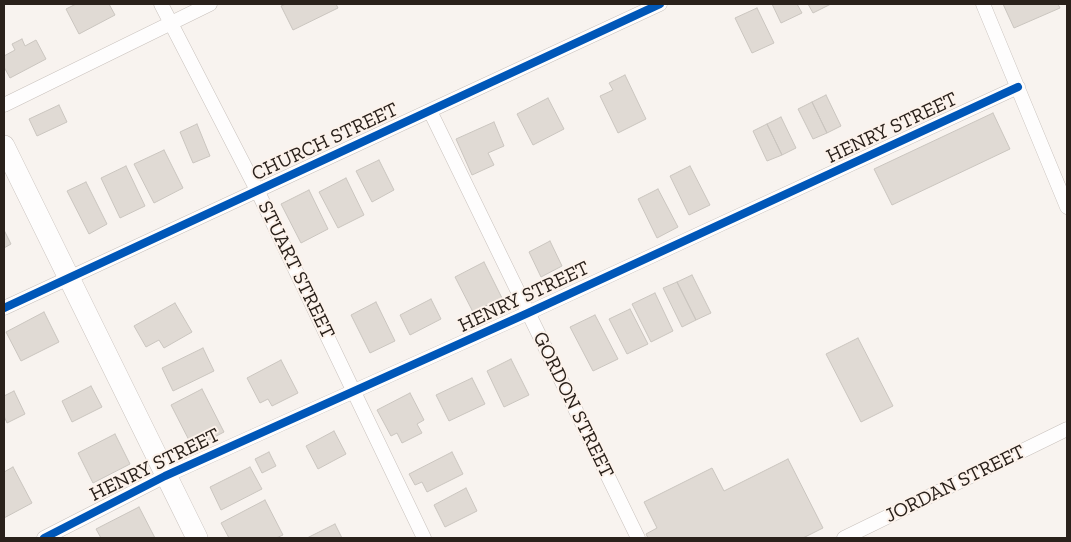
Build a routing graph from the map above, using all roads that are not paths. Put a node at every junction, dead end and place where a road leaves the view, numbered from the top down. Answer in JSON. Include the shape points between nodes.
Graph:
{"nodes":[{"id":1,"x":161,"y":4,"type":"edge"},
{"id":2,"x":210,"y":4,"type":"edge"},
{"id":3,"x":660,"y":4,"type":"edge"},
{"id":4,"x":983,"y":4,"type":"edge"},
{"id":5,"x":171,"y":23,"type":"junction"},
{"id":6,"x":1018,"y":87,"type":"junction"},
{"id":7,"x":4,"y":105,"type":"edge"},
{"id":8,"x":430,"y":111,"type":"junction"},
{"id":9,"x":4,"y":146,"type":"edge"},
{"id":10,"x":258,"y":192,"type":"junction"},
{"id":11,"x":1067,"y":207,"type":"edge"},
{"id":12,"x":68,"y":278,"type":"junction"},
{"id":13,"x":4,"y":308,"type":"edge"},
{"id":14,"x":528,"y":313,"type":"junction"},
{"id":15,"x":355,"y":392,"type":"junction"},
{"id":16,"x":1067,"y":429,"type":"edge"},
{"id":17,"x":166,"y":476,"type":"junction"},
{"id":18,"x":44,"y":538,"type":"edge"},
{"id":19,"x":197,"y":538,"type":"edge"},
{"id":20,"x":424,"y":538,"type":"edge"},
{"id":21,"x":638,"y":538,"type":"edge"},
{"id":22,"x":844,"y":538,"type":"edge"}],
"edges":[{"from":1,"to":5,"type":"street","name":"STUART STREET"},
{"from":2,"to":5,"type":"street"},
{"from":3,"to":8,"type":"street","name":"CHURCH STREET"},
{"from":4,"to":6,"type":"street"},
{"from":5,"to":7,"type":"street"},
{"from":5,"to":10,"type":"street","name":"STUART STREET"},
{"from":6,"to":11,"type":"street"},
{"from":6,"to":14,"type":"street","name":"HENRY STREET"},
{"from":8,"to":10,"type":"street","name":"CHURCH STREET"},
{"from":8,"to":14,"type":"street","name":"GORDON STREET"},
{"from":9,"to":12,"type":"main road"},
{"from":10,"to":12,"type":"street","name":"CHURCH STREET"},
{"from":10,"to":15,"type":"street","name":"STUART STREET"},
{"from":12,"to":13,"type":"street","name":"CHURCH STREET"},
{"from":12,"to":17,"type":"main road"},
{"from":14,"to":15,"type":"street","name":"HENRY STREET"},
{"from":14,"to":21,"type":"street","name":"GORDON STREET"},
{"from":15,"to":17,"type":"street","name":"HENRY STREET"},
{"from":15,"to":20,"type":"street","name":"STUART STREET"},
{"from":16,"to":22,"type":"street","name":"JORDAN STREET"},
{"from":17,"to":18,"type":"street","name":"HENRY STREET"},
{"from":17,"to":19,"type":"main road"}]}
